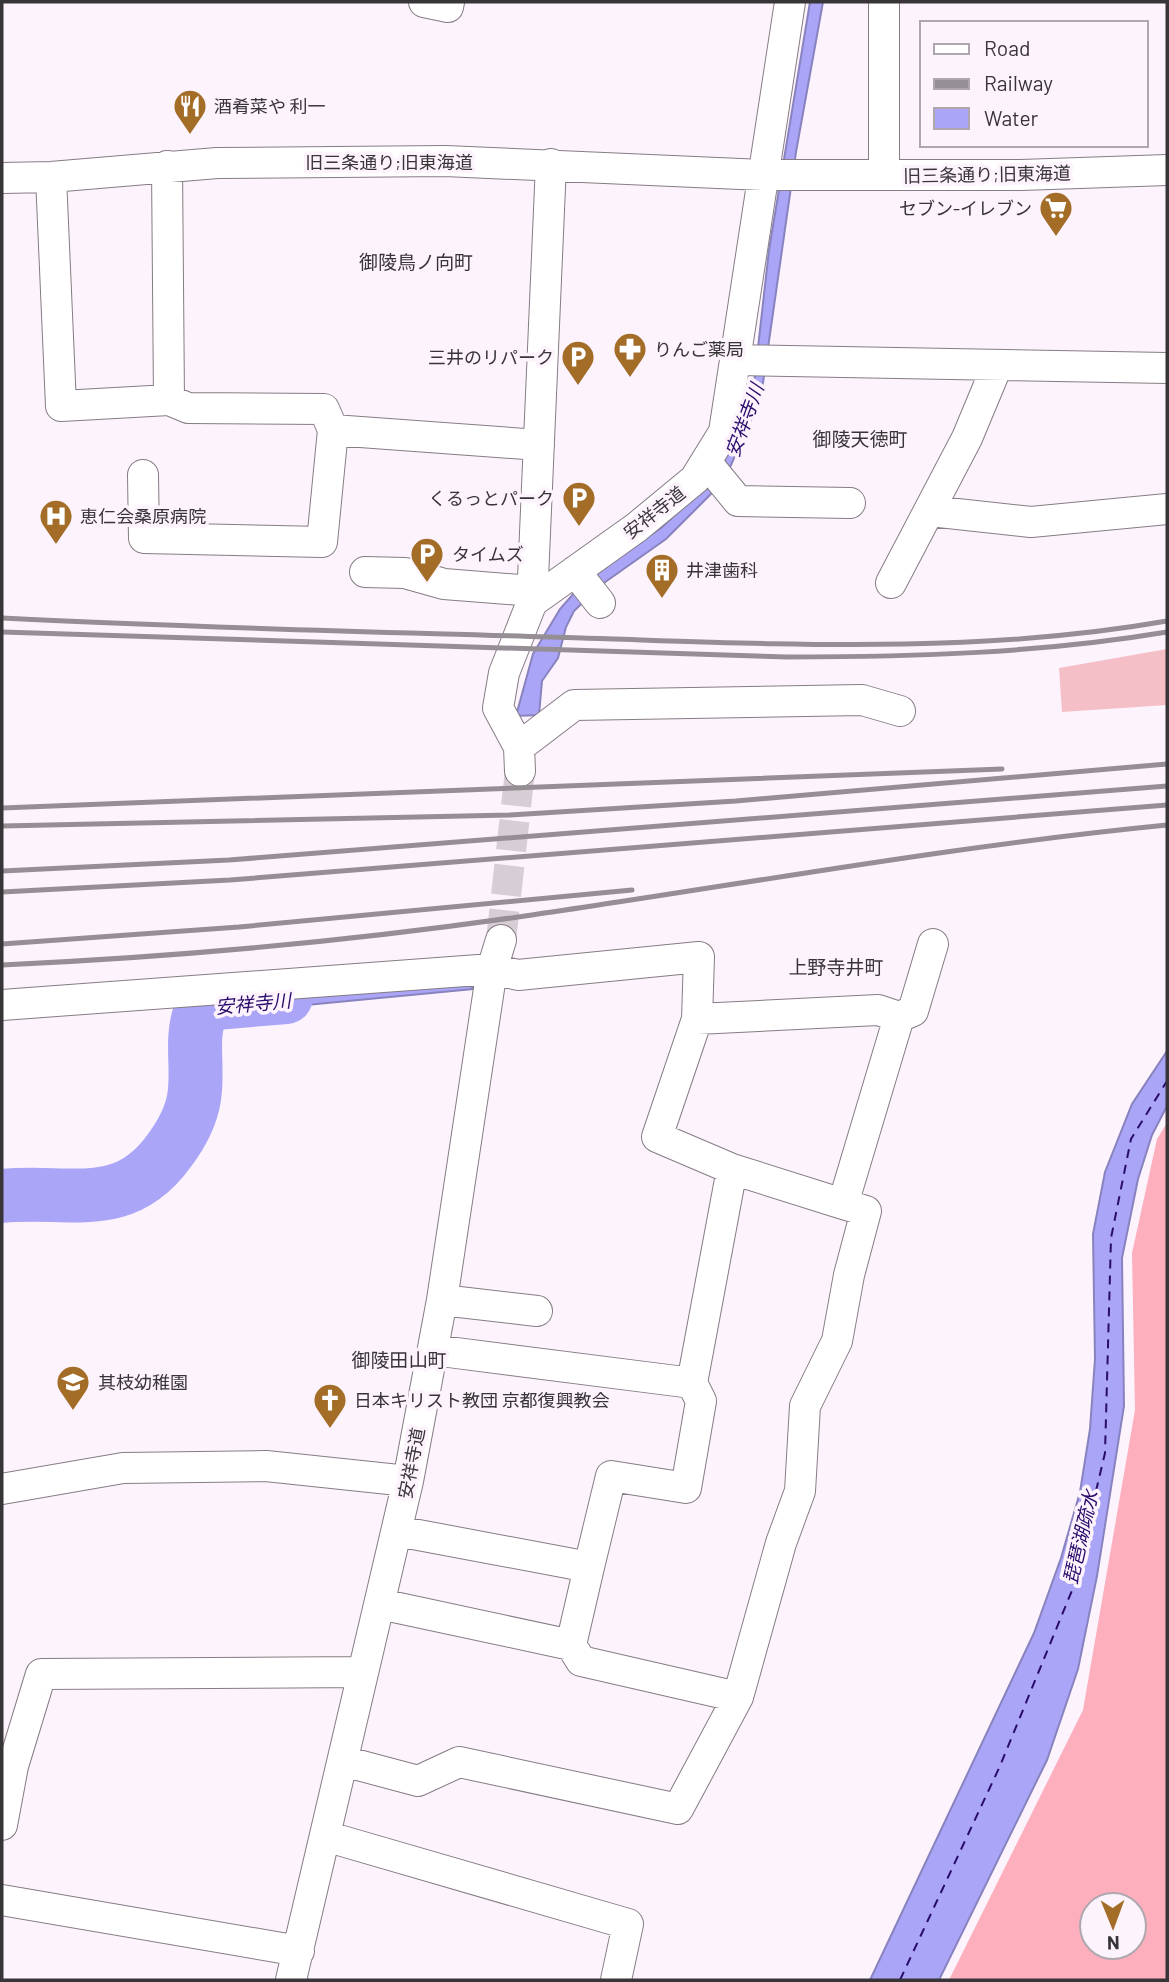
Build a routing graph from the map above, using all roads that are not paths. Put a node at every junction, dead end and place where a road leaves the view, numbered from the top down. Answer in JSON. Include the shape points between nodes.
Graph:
{"nodes":[{"id":1,"x":424,"y":2,"type":"edge"},
{"id":2,"x":449,"y":2,"type":"edge"},
{"id":3,"x":790,"y":2,"type":"edge"},
{"id":4,"x":884,"y":2,"type":"edge"},
{"id":5,"x":551,"y":164,"type":"junction"},
{"id":6,"x":167,"y":166,"type":"junction"},
{"id":7,"x":1167,"y":170,"type":"edge"},
{"id":8,"x":769,"y":175,"type":"junction"},
{"id":9,"x":884,"y":175,"type":"junction"},
{"id":10,"x":51,"y":177,"type":"junction"},
{"id":11,"x":2,"y":178,"type":"edge"},
{"id":12,"x":740,"y":360,"type":"junction"},
{"id":13,"x":997,"y":366,"type":"junction"},
{"id":14,"x":1167,"y":368,"type":"edge"},
{"id":15,"x":169,"y":400,"type":"junction"},
{"id":16,"x":333,"y":430,"type":"junction"},
{"id":17,"x":539,"y":445,"type":"junction"},
{"id":18,"x":708,"y":465,"type":"junction"},
{"id":19,"x":143,"y":475,"type":"dead end"},
{"id":20,"x":850,"y":502,"type":"dead end"},
{"id":21,"x":1167,"y":509,"type":"edge"},
{"id":22,"x":930,"y":511,"type":"junction"},
{"id":23,"x":365,"y":572,"type":"dead end"},
{"id":24,"x":579,"y":575,"type":"junction"},
{"id":25,"x":891,"y":583,"type":"dead end"},
{"id":26,"x":532,"y":597,"type":"junction"},
{"id":27,"x":600,"y":603,"type":"dead end"},
{"id":28,"x":900,"y":711,"type":"dead end"},
{"id":29,"x":501,"y":940,"type":"tunnel mouth"},
{"id":30,"x":933,"y":944,"type":"dead end"},
{"id":31,"x":492,"y":969,"type":"junction"},
{"id":32,"x":2,"y":1005,"type":"edge"},
{"id":33,"x":898,"y":1017,"type":"junction"},
{"id":34,"x":697,"y":1019,"type":"junction"},
{"id":35,"x":732,"y":1169,"type":"junction"},
{"id":36,"x":843,"y":1204,"type":"junction"},
{"id":37,"x":442,"y":1300,"type":"junction"},
{"id":38,"x":537,"y":1311,"type":"dead end"},
{"id":39,"x":433,"y":1350,"type":"junction"},
{"id":40,"x":692,"y":1383,"type":"junction"},
{"id":41,"x":408,"y":1481,"type":"junction"},
{"id":42,"x":2,"y":1489,"type":"edge"},
{"id":43,"x":397,"y":1531,"type":"junction"},
{"id":44,"x":589,"y":1567,"type":"junction"},
{"id":45,"x":380,"y":1604,"type":"junction"},
{"id":46,"x":571,"y":1646,"type":"junction"},
{"id":47,"x":363,"y":1672,"type":"junction"},
{"id":48,"x":738,"y":1697,"type":"junction"},
{"id":49,"x":343,"y":1761,"type":"junction"},
{"id":50,"x":7,"y":1765,"type":"edge"},
{"id":51,"x":2,"y":1825,"type":"edge"},
{"id":52,"x":325,"y":1836,"type":"junction"},
{"id":53,"x":2,"y":1899,"type":"edge"},
{"id":54,"x":299,"y":1951,"type":"junction"},
{"id":55,"x":291,"y":1980,"type":"edge"},
{"id":56,"x":616,"y":1980,"type":"edge"}],
"edges":[{"from":1,"to":2,"type":"street","via":[[448,7]]},
{"from":3,"to":8,"type":"street","name":"安祥寺道"},
{"from":4,"to":9,"type":"street"},
{"from":5,"to":6,"type":"street","name":"旧三条通り;旧東海道","via":[[445,161]]},
{"from":5,"to":8,"type":"street","name":"旧三条通り;旧東海道"},
{"from":5,"to":17,"type":"street"},
{"from":6,"to":10,"type":"street","name":"旧三条通り;旧東海道"},
{"from":6,"to":15,"type":"street"},
{"from":7,"to":9,"type":"street","name":"旧三条通り;旧東海道"},
{"from":8,"to":9,"type":"street","name":"旧三条通り;旧東海道"},
{"from":8,"to":12,"type":"street","name":"安祥寺道"},
{"from":10,"to":11,"type":"street","name":"旧三条通り;旧東海道"},
{"from":10,"to":15,"type":"street","via":[[61,406]]},
{"from":12,"to":13,"type":"street"},
{"from":12,"to":18,"type":"street","name":"安祥寺道","via":[[724,432]]},
{"from":13,"to":14,"type":"street"},
{"from":13,"to":22,"type":"street"},
{"from":15,"to":16,"type":"street","via":[[188,408],[324,409]]},
{"from":16,"to":17,"type":"street"},
{"from":16,"to":19,"type":"street","via":[[322,542],[144,538]]},
{"from":17,"to":26,"type":"street"},
{"from":18,"to":20,"type":"street","via":[[738,501]]},
{"from":18,"to":24,"type":"street","name":"安祥寺道"},
{"from":21,"to":22,"type":"street","via":[[1031,522]]},
{"from":22,"to":25,"type":"street"},
{"from":23,"to":26,"type":"street","via":[[405,573],[444,584]]},
{"from":24,"to":26,"type":"street","name":"安祥寺道"},
{"from":24,"to":27,"type":"street"},
{"from":26,"to":28,"type":"street","via":[[504,673],[498,708],[519,759],[574,705],[862,700]]},
{"from":29,"to":31,"type":"street","name":"安祥寺道"},
{"from":30,"to":33,"type":"street","via":[[912,1011]]},
{"from":31,"to":32,"type":"street"},
{"from":31,"to":34,"type":"street","via":[[518,975],[699,957]]},
{"from":31,"to":37,"type":"street","name":"安祥寺道"},
{"from":33,"to":34,"type":"street","via":[[878,1010]]},
{"from":33,"to":36,"type":"street"},
{"from":34,"to":35,"type":"street","via":[[657,1137]]},
{"from":35,"to":36,"type":"street"},
{"from":35,"to":40,"type":"street"},
{"from":36,"to":48,"type":"street","via":[[866,1211],[837,1341],[805,1406],[800,1491]]},
{"from":37,"to":38,"type":"street"},
{"from":37,"to":39,"type":"street","name":"安祥寺道"},
{"from":39,"to":40,"type":"street"},
{"from":39,"to":41,"type":"street","name":"安祥寺道"},
{"from":40,"to":44,"type":"street","via":[[701,1401],[686,1488],[611,1476]]},
{"from":41,"to":42,"type":"street","via":[[267,1466],[123,1468]]},
{"from":41,"to":43,"type":"street","name":"安祥寺道"},
{"from":43,"to":44,"type":"street"},
{"from":43,"to":45,"type":"street","name":"安祥寺道"},
{"from":44,"to":46,"type":"street"},
{"from":45,"to":46,"type":"street"},
{"from":45,"to":47,"type":"street","name":"安祥寺道"},
{"from":46,"to":48,"type":"street","via":[[581,1661]]},
{"from":47,"to":49,"type":"street","name":"安祥寺道"},
{"from":47,"to":50,"type":"street","via":[[41,1674]]},
{"from":48,"to":49,"type":"street","via":[[678,1809],[459,1762],[418,1781]]},
{"from":49,"to":52,"type":"street","name":"安祥寺道"},
{"from":50,"to":51,"type":"street"},
{"from":52,"to":54,"type":"street","name":"安祥寺道"},
{"from":52,"to":56,"type":"street","via":[[628,1924]]},
{"from":53,"to":54,"type":"street"},
{"from":54,"to":55,"type":"street","name":"安祥寺道"}]}
